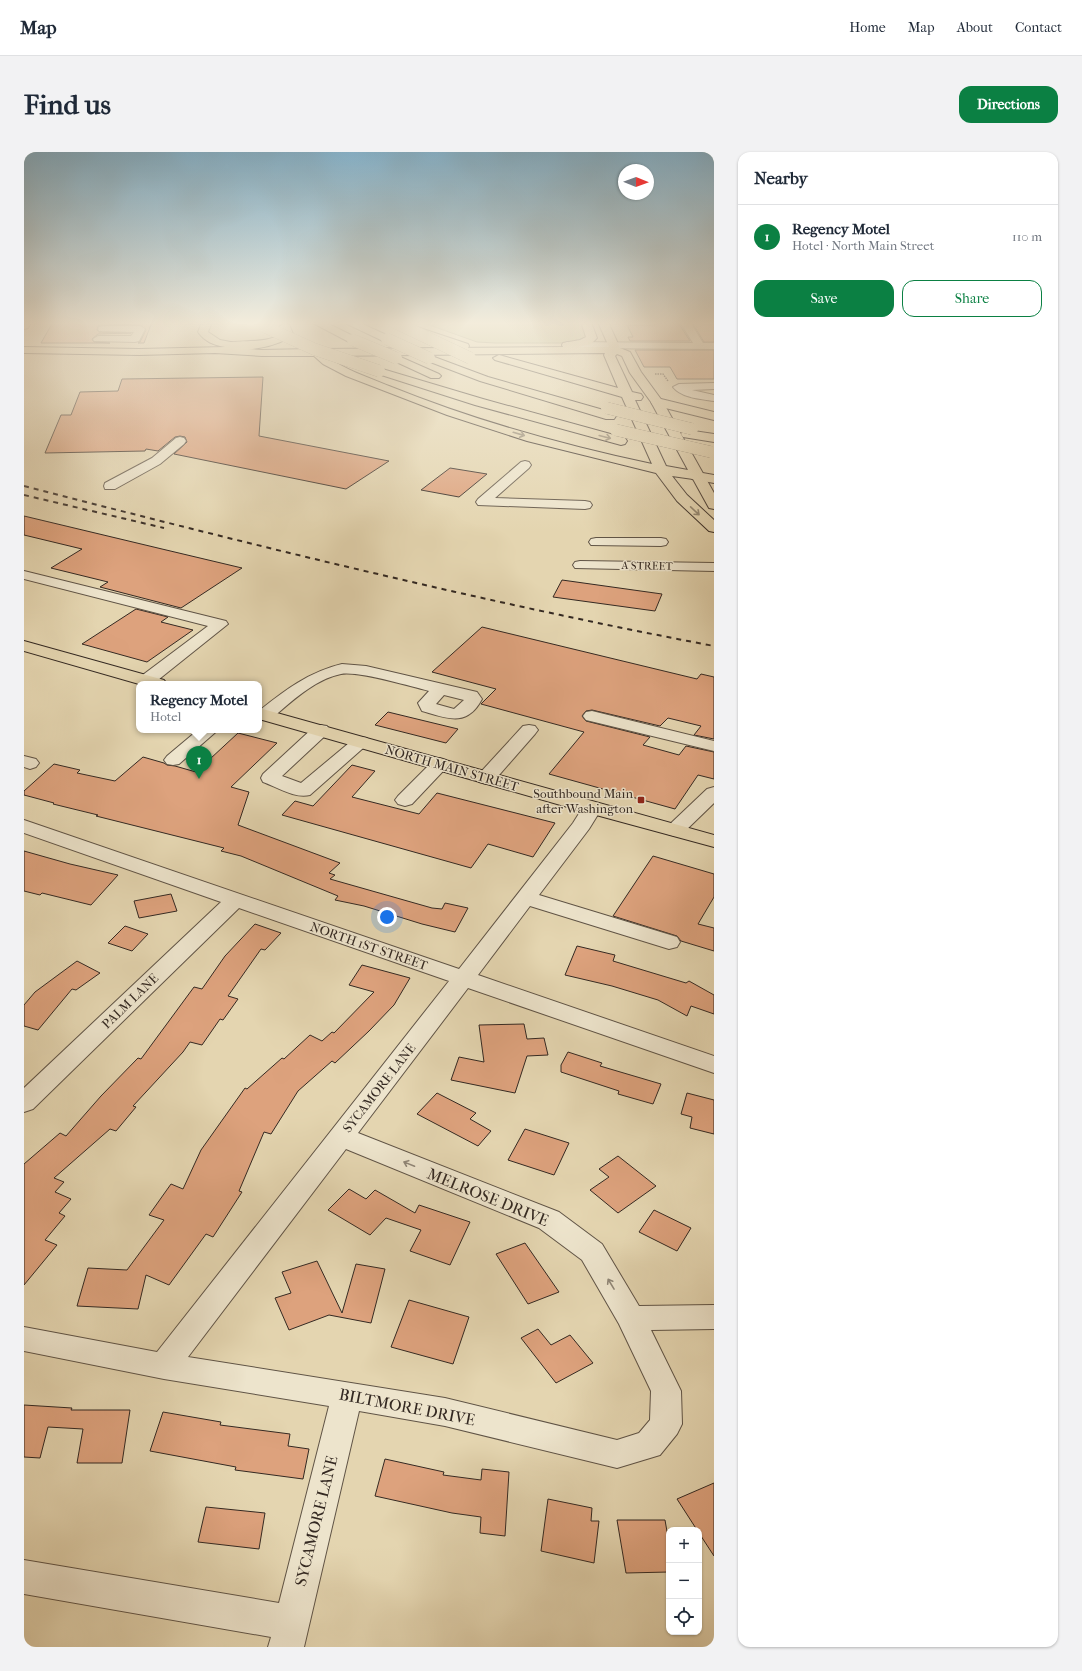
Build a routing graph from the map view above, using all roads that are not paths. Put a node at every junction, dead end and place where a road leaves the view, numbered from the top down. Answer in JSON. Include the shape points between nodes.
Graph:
{"nodes":[{"id":1,"x":395,"y":392,"type":"edge"},
{"id":2,"x":446,"y":392,"type":"edge"},
{"id":3,"x":477,"y":392,"type":"edge"},
{"id":4,"x":532,"y":392,"type":"edge"},
{"id":5,"x":555,"y":392,"type":"edge"},
{"id":6,"x":615,"y":392,"type":"edge"},
{"id":7,"x":625,"y":392,"type":"edge"},
{"id":8,"x":650,"y":392,"type":"edge"},
{"id":9,"x":686,"y":392,"type":"edge"},
{"id":10,"x":627,"y":395,"type":"junction"},
{"id":11,"x":714,"y":398,"type":"edge"},
{"id":12,"x":657,"y":402,"type":"junction"},
{"id":13,"x":609,"y":412,"type":"junction"},
{"id":14,"x":714,"y":416,"type":"edge"},
{"id":15,"x":619,"y":436,"type":"junction"},
{"id":16,"x":714,"y":438,"type":"edge"},
{"id":17,"x":180,"y":441,"type":"dead end"},
{"id":18,"x":713,"y":455,"type":"edge"},
{"id":19,"x":525,"y":465,"type":"dead end"},
{"id":20,"x":662,"y":470,"type":"junction"},
{"id":21,"x":697,"y":476,"type":"junction"},
{"id":22,"x":714,"y":480,"type":"edge"},
{"id":23,"x":110,"y":486,"type":"dead end"},
{"id":24,"x":585,"y":505,"type":"dead end"},
{"id":25,"x":714,"y":505,"type":"edge"},
{"id":26,"x":714,"y":528,"type":"edge"},
{"id":27,"x":596,"y":542,"type":"dead end"},
{"id":28,"x":661,"y":542,"type":"dead end"},
{"id":29,"x":580,"y":565,"type":"dead end"},
{"id":30,"x":714,"y":567,"type":"edge"},
{"id":31,"x":24,"y":575,"type":"edge"},
{"id":32,"x":24,"y":646,"type":"edge"},
{"id":33,"x":148,"y":681,"type":"edge"},
{"id":34,"x":153,"y":681,"type":"edge"},
{"id":35,"x":440,"y":689,"type":"dead end"},
{"id":36,"x":262,"y":714,"type":"edge"},
{"id":37,"x":592,"y":716,"type":"dead end"},
{"id":38,"x":321,"y":730,"type":"junction"},
{"id":39,"x":529,"y":730,"type":"dead end"},
{"id":40,"x":205,"y":733,"type":"edge"},
{"id":41,"x":361,"y":742,"type":"junction"},
{"id":42,"x":714,"y":746,"type":"edge"},
{"id":43,"x":173,"y":760,"type":"dead end"},
{"id":44,"x":440,"y":764,"type":"junction"},
{"id":45,"x":486,"y":778,"type":"junction"},
{"id":46,"x":714,"y":793,"type":"edge"},
{"id":47,"x":405,"y":800,"type":"dead end"},
{"id":48,"x":592,"y":808,"type":"junction"},
{"id":49,"x":24,"y":826,"type":"edge"},
{"id":50,"x":675,"y":830,"type":"junction"},
{"id":51,"x":714,"y":841,"type":"edge"},
{"id":52,"x":526,"y":898,"type":"junction"},
{"id":53,"x":235,"y":900,"type":"junction"},
{"id":54,"x":669,"y":942,"type":"dead end"},
{"id":55,"x":463,"y":979,"type":"junction"},
{"id":56,"x":714,"y":1066,"type":"edge"},
{"id":57,"x":24,"y":1103,"type":"edge"},
{"id":58,"x":341,"y":1137,"type":"junction"},
{"id":59,"x":714,"y":1317,"type":"edge"},
{"id":60,"x":631,"y":1318,"type":"junction"},
{"id":61,"x":24,"y":1339,"type":"edge"},
{"id":62,"x":164,"y":1366,"type":"junction"},
{"id":63,"x":347,"y":1396,"type":"junction"},
{"id":64,"x":24,"y":1577,"type":"edge"},
{"id":65,"x":289,"y":1635,"type":"edge"}],
"edges":[{"from":1,"to":20,"type":"main road","one_way":true,"via":[[496,428]]},
{"from":2,"to":15,"type":"main road","one_way":true,"bridge":true},
{"from":3,"to":15,"type":"main road","bridge":true},
{"from":4,"to":13,"type":"main road","bridge":true},
{"from":5,"to":13,"type":"main road"},
{"from":6,"to":10,"type":"main road"},
{"from":7,"to":10,"type":"main road"},
{"from":8,"to":12,"type":"main road"},
{"from":9,"to":11,"type":"street"},
{"from":10,"to":12,"type":"main road"},
{"from":10,"to":20,"type":"main road"},
{"from":12,"to":14,"type":"main road"},
{"from":12,"to":21,"type":"main road"},
{"from":13,"to":16,"type":"main road","via":[[687,434]]},
{"from":15,"to":18,"type":"main road"},
{"from":17,"to":23,"type":"street","via":[[156,461]]},
{"from":19,"to":24,"type":"street","via":[[483,502]]},
{"from":20,"to":21,"type":"main road"},
{"from":20,"to":26,"type":"main road","one_way":true,"via":[[682,498]]},
{"from":21,"to":22,"type":"main road"},
{"from":21,"to":25,"type":"main road"},
{"from":27,"to":28,"type":"street"},
{"from":29,"to":30,"type":"street","name":"A STREET"},
{"from":31,"to":34,"type":"street","via":[[220,624]]},
{"from":32,"to":33,"type":"main road"},
{"from":35,"to":36,"type":"street","via":[[361,670],[343,669],[326,674]]},
{"from":36,"to":38,"type":"main road","name":"NORTH MAIN STREET"},
{"from":37,"to":42,"type":"street"},
{"from":38,"to":41,"type":"main road","name":"NORTH MAIN STREET"},
{"from":38,"to":41,"type":"street","via":[[270,778],[303,791]]},
{"from":39,"to":45,"type":"street"},
{"from":40,"to":43,"type":"street"},
{"from":41,"to":44,"type":"main road","name":"NORTH MAIN STREET"},
{"from":44,"to":45,"type":"main road","name":"NORTH MAIN STREET"},
{"from":44,"to":47,"type":"street"},
{"from":45,"to":48,"type":"main road","name":"NORTH MAIN STREET"},
{"from":46,"to":50,"type":"street"},
{"from":48,"to":50,"type":"main road","name":"NORTH MAIN STREET"},
{"from":48,"to":52,"type":"street","name":"SYCAMORE LANE"},
{"from":49,"to":53,"type":"street","name":"NORTH 1ST STREET"},
{"from":50,"to":51,"type":"main road","name":"NORTH MAIN STREET"},
{"from":52,"to":54,"type":"street"},
{"from":52,"to":55,"type":"street","name":"SYCAMORE LANE"},
{"from":53,"to":55,"type":"street","name":"NORTH 1ST STREET"},
{"from":53,"to":57,"type":"street","name":"PALM LANE"},
{"from":55,"to":56,"type":"street","name":"NORTH 1ST STREET"},
{"from":55,"to":58,"type":"street","name":"SYCAMORE LANE"},
{"from":60,"to":58,"type":"street","name":"MELROSE DRIVE","one_way":true,"via":[[592,1252],[549,1220]]},
{"from":58,"to":62,"type":"street","name":"SYCAMORE LANE"},
{"from":59,"to":60,"type":"street"},
{"from":60,"to":63,"type":"street","name":"BILTMORE DRIVE","via":[[666,1391],[666,1424],[649,1445],[617,1454],[445,1412]]},
{"from":61,"to":62,"type":"street","name":"BILTMORE DRIVE"},
{"from":62,"to":63,"type":"street","name":"BILTMORE DRIVE"},
{"from":63,"to":65,"type":"street","name":"SYCAMORE LANE"},
{"from":64,"to":65,"type":"street"}]}
